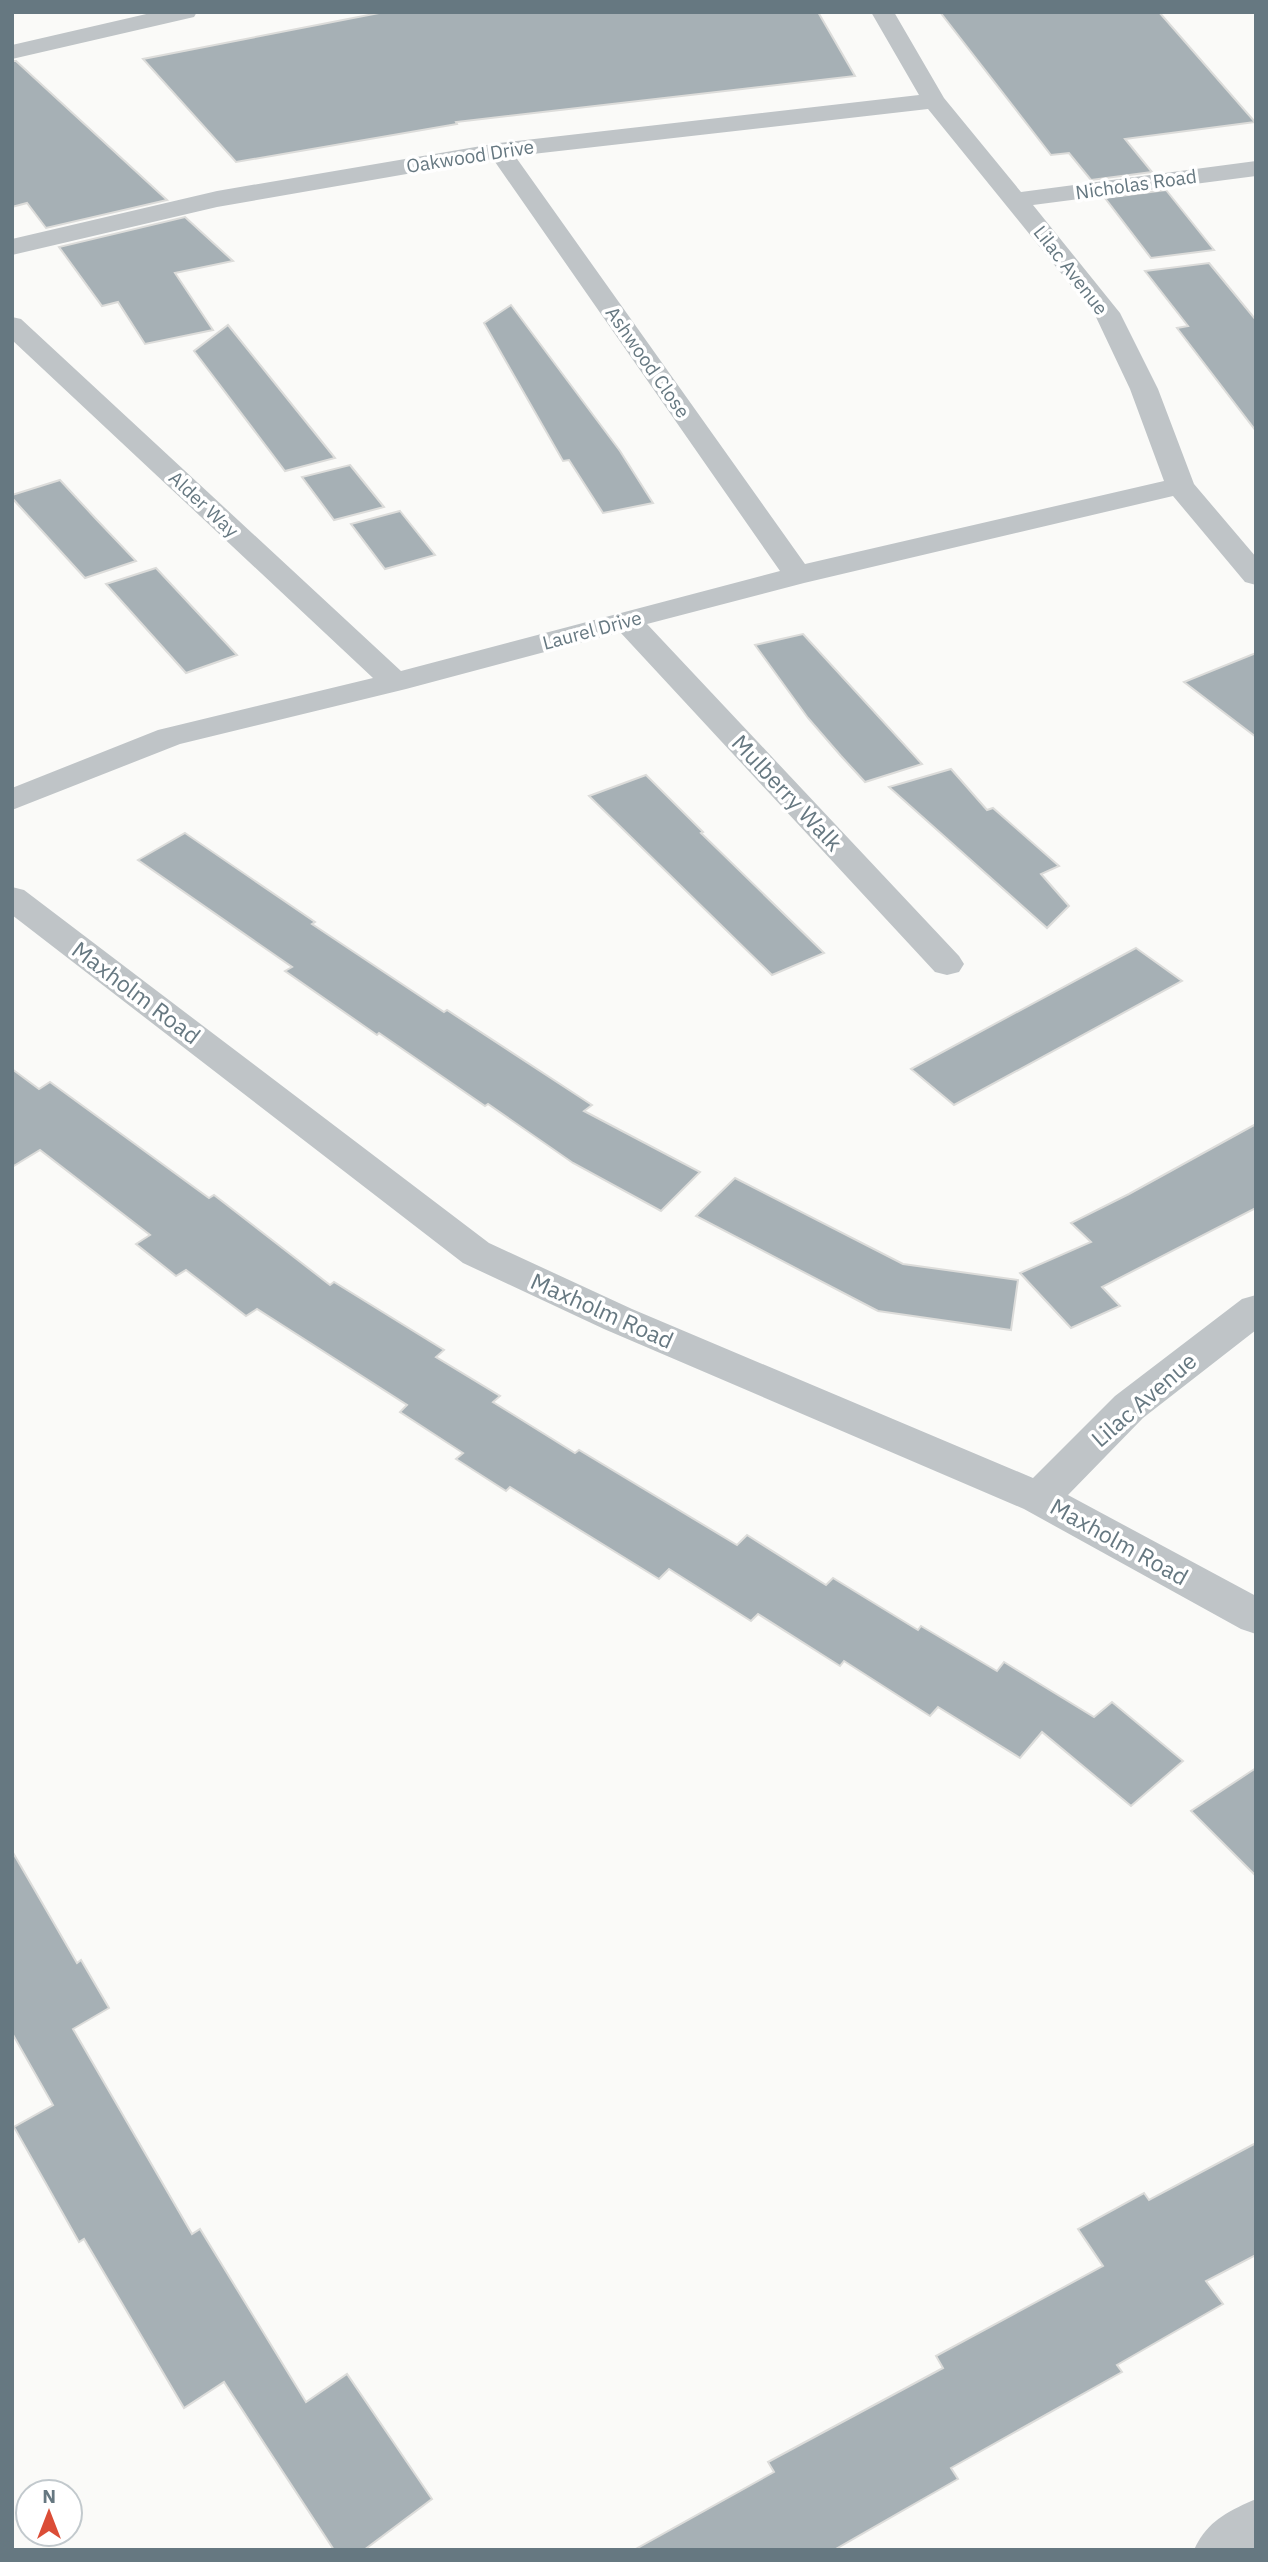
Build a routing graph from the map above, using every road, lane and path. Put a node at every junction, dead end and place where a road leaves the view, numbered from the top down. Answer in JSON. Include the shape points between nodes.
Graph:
{"nodes":[{"id":1,"x":186,"y":12,"type":"edge"},
{"id":2,"x":882,"y":12,"type":"edge"},
{"id":3,"x":12,"y":52,"type":"edge"},
{"id":4,"x":934,"y":101,"type":"junction"},
{"id":5,"x":499,"y":150,"type":"junction"},
{"id":6,"x":1256,"y":168,"type":"edge"},
{"id":7,"x":1016,"y":200,"type":"junction"},
{"id":8,"x":12,"y":247,"type":"edge"},
{"id":9,"x":12,"y":325,"type":"edge"},
{"id":10,"x":1180,"y":486,"type":"junction"},
{"id":11,"x":798,"y":575,"type":"junction"},
{"id":12,"x":1256,"y":576,"type":"edge"},
{"id":13,"x":627,"y":621,"type":"junction"},
{"id":14,"x":395,"y":682,"type":"junction"},
{"id":15,"x":12,"y":800,"type":"edge"},
{"id":16,"x":12,"y":898,"type":"edge"},
{"id":17,"x":947,"y":964,"type":"dead end"},
{"id":18,"x":1256,"y":1308,"type":"edge"},
{"id":19,"x":1039,"y":1498,"type":"junction"},
{"id":20,"x":1256,"y":1617,"type":"edge"},
{"id":21,"x":1256,"y":2526,"type":"edge"},
{"id":22,"x":1221,"y":2550,"type":"edge"}],
"edges":[{"from":1,"to":3,"type":"street"},
{"from":2,"to":4,"type":"street","name":"Lilac Avenue"},
{"from":4,"to":5,"type":"street","name":"Oakwood Drive"},
{"from":4,"to":7,"type":"street","name":"Lilac Avenue"},
{"from":5,"to":8,"type":"street","name":"Oakwood Drive","via":[[217,199]]},
{"from":5,"to":11,"type":"street","name":"Ashwood Close"},
{"from":6,"to":7,"type":"street","name":"Nicholas Road"},
{"from":7,"to":10,"type":"street","name":"Lilac Avenue","via":[[1107,313],[1144,389]]},
{"from":9,"to":14,"type":"street","name":"Alder Way"},
{"from":10,"to":11,"type":"street","name":"Laurel Drive"},
{"from":10,"to":12,"type":"street","name":"Lilac Avenue"},
{"from":11,"to":13,"type":"street","name":"Laurel Drive"},
{"from":13,"to":14,"type":"street","name":"Laurel Drive"},
{"from":13,"to":17,"type":"street","name":"Mulberry Walk"},
{"from":14,"to":15,"type":"street","name":"Laurel Drive","via":[[169,737]]},
{"from":16,"to":19,"type":"street","name":"Maxholm Road","via":[[476,1253],[618,1319]]},
{"from":18,"to":19,"type":"street","name":"Lilac Avenue","via":[[1129,1407]]},
{"from":19,"to":20,"type":"street","name":"Maxholm Road"},
{"from":21,"to":22,"type":"street"}]}
